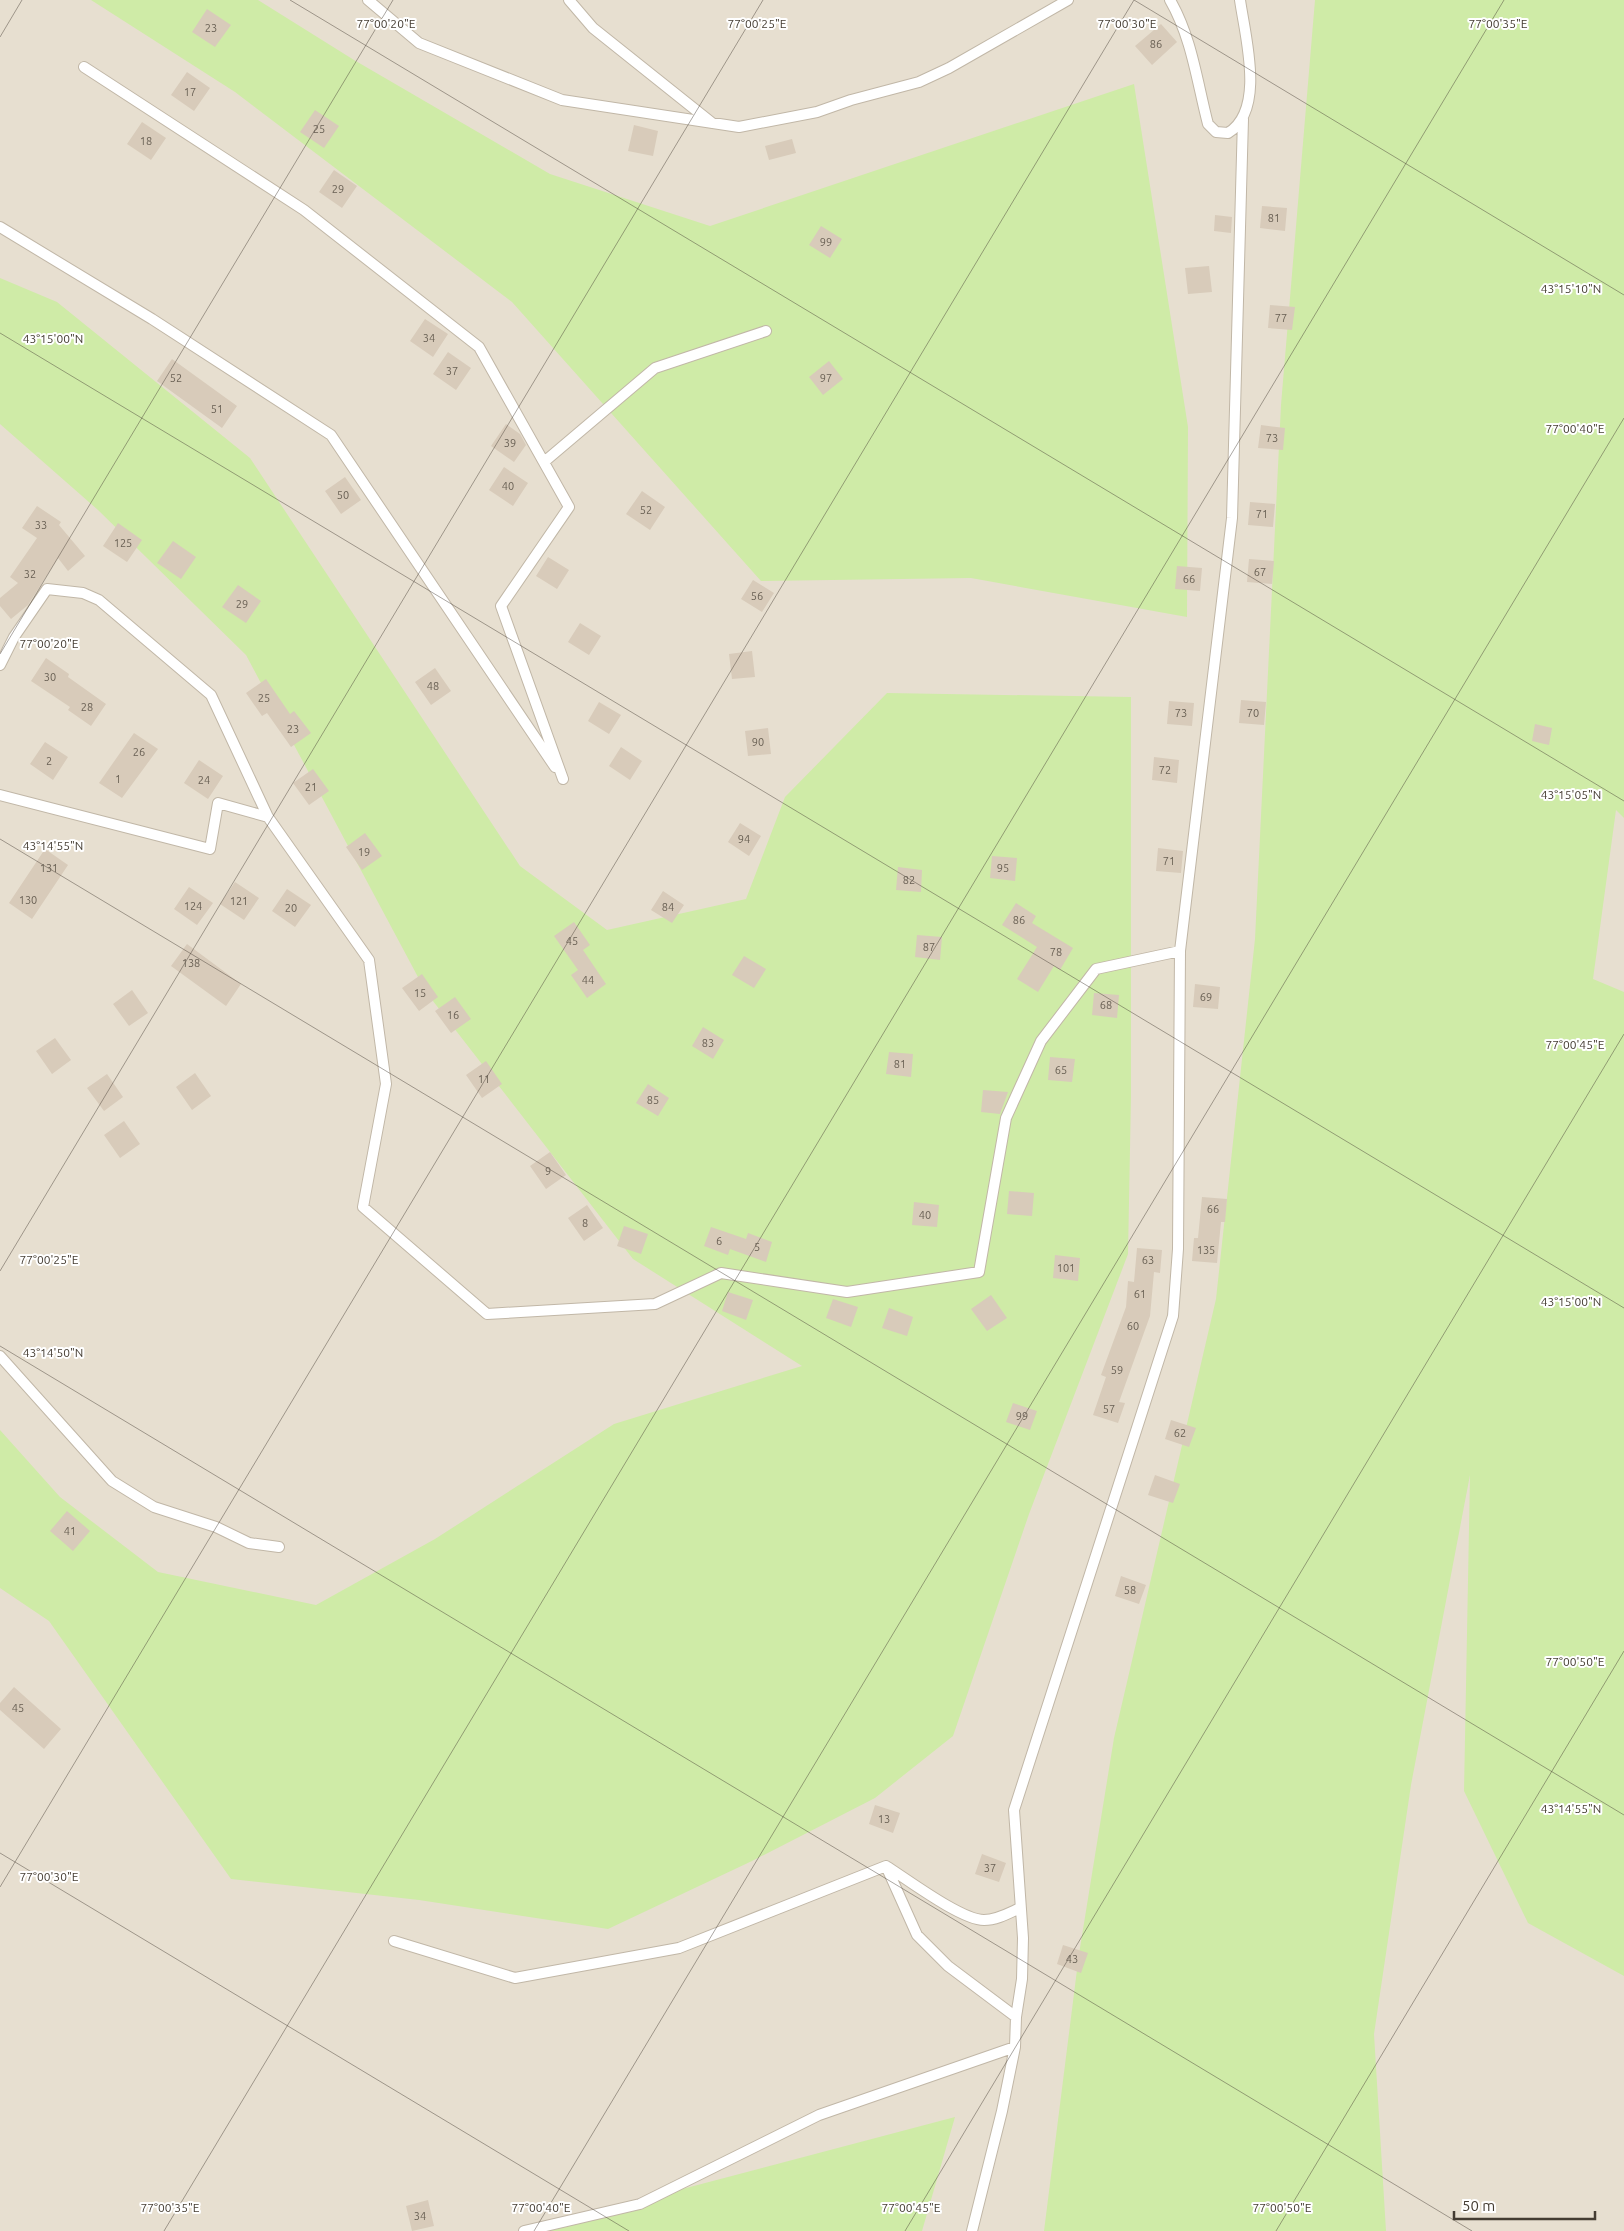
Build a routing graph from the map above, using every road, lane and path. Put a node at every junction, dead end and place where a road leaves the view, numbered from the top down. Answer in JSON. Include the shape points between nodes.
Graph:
{"nodes":[{"id":1,"x":368,"y":0,"type":"edge"},
{"id":2,"x":569,"y":0,"type":"edge"},
{"id":3,"x":1068,"y":0,"type":"edge"},
{"id":4,"x":1170,"y":0,"type":"edge"},
{"id":5,"x":1240,"y":0,"type":"edge"},
{"id":6,"x":84,"y":67,"type":"dead end"},
{"id":7,"x":1243,"y":119,"type":"junction"},
{"id":8,"x":713,"y":124,"type":"junction"},
{"id":9,"x":0,"y":227,"type":"edge"},
{"id":10,"x":766,"y":331,"type":"dead end"},
{"id":11,"x":544,"y":462,"type":"junction"},
{"id":12,"x":0,"y":665,"type":"edge"},
{"id":13,"x":0,"y":795,"type":"edge"},
{"id":14,"x":268,"y":817,"type":"junction"},
{"id":15,"x":1180,"y":951,"type":"junction"},
{"id":16,"x":0,"y":1356,"type":"edge"},
{"id":17,"x":279,"y":1547,"type":"dead end"},
{"id":18,"x":886,"y":1866,"type":"junction"},
{"id":19,"x":1020,"y":1908,"type":"junction"},
{"id":20,"x":394,"y":1942,"type":"dead end"},
{"id":21,"x":1016,"y":2017,"type":"junction"},
{"id":22,"x":1015,"y":2047,"type":"junction"},
{"id":23,"x":524,"y":2231,"type":"edge"},
{"id":24,"x":972,"y":2231,"type":"edge"}],
"edges":[{"from":1,"to":8,"type":"lane","via":[[420,43],[562,100]]},
{"from":2,"to":8,"type":"lane","via":[[593,28]]},
{"from":3,"to":8,"type":"lane","via":[[919,82],[817,112],[739,127]]},
{"from":4,"to":7,"type":"lane","via":[[1192,49],[1208,124],[1216,132],[1228,134]]},
{"from":5,"to":7,"type":"lane","via":[[1252,80]]},
{"from":6,"to":11,"type":"lane","via":[[304,210],[479,347]]},
{"from":7,"to":15,"type":"lane","via":[[1232,518]]},
{"from":9,"to":11,"type":"lane","via":[[152,319],[332,435],[563,779],[501,606],[569,507]]},
{"from":10,"to":11,"type":"lane","via":[[656,368]]},
{"from":12,"to":14,"type":"lane","via":[[14,637],[47,589],[83,592],[99,600],[211,695]]},
{"from":13,"to":14,"type":"lane","via":[[210,849],[218,803]]},
{"from":14,"to":15,"type":"lane","via":[[370,960],[386,1084],[363,1207],[487,1314],[655,1304],[721,1273],[847,1292],[979,1272],[1006,1118],[1041,1041],[1096,969]]},
{"from":15,"to":19,"type":"lane","via":[[1178,1249],[1173,1316],[1014,1810]]},
{"from":16,"to":17,"type":"lane","via":[[112,1481],[154,1507],[249,1543]]},
{"from":18,"to":19,"type":"lane","via":[[946,1906],[982,1920],[1001,1917]]},
{"from":18,"to":20,"type":"lane","via":[[679,1948],[515,1978]]},
{"from":18,"to":21,"type":"lane","via":[[917,1936],[948,1966]]},
{"from":19,"to":21,"type":"lane","via":[[1022,1979]]},
{"from":21,"to":22,"type":"lane"},
{"from":22,"to":23,"type":"lane","via":[[819,2115],[640,2204]]},
{"from":22,"to":24,"type":"lane"}]}
